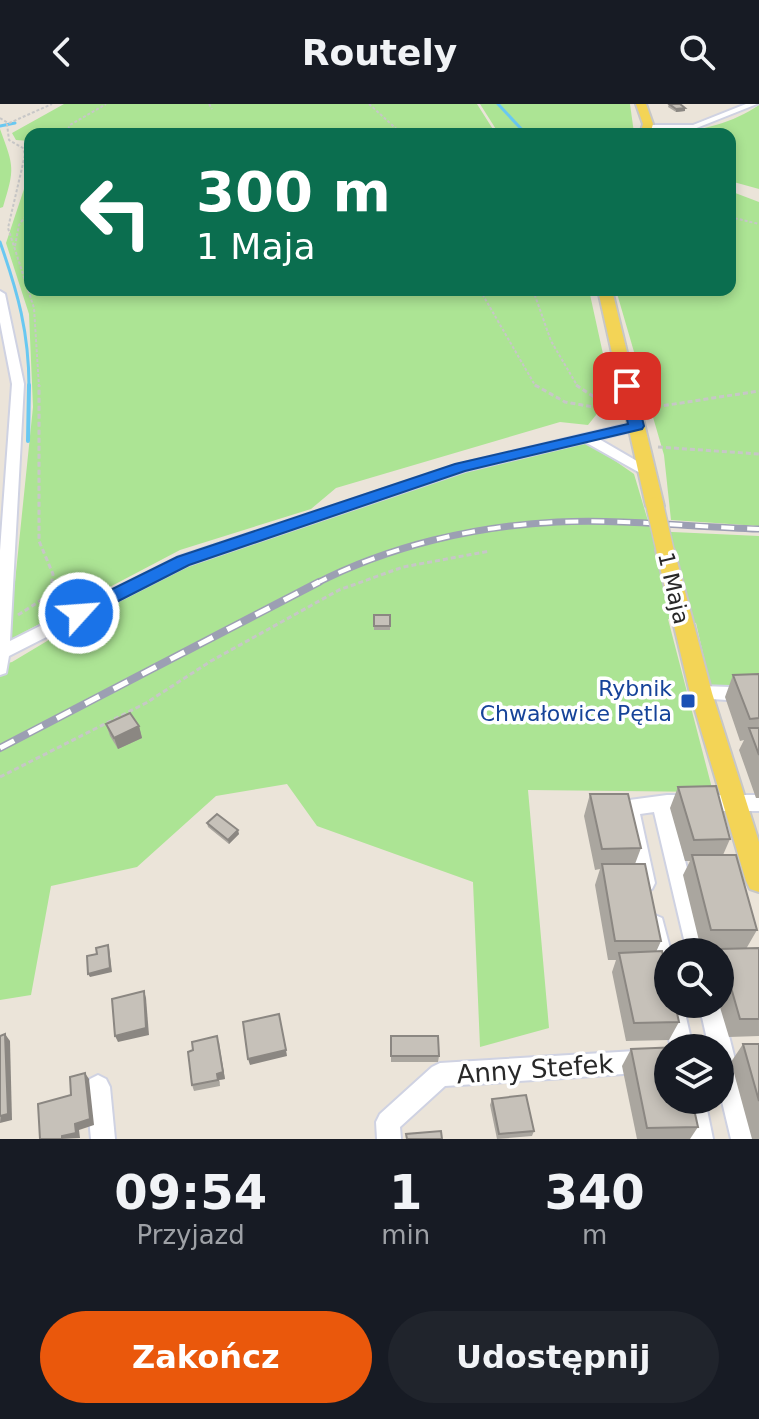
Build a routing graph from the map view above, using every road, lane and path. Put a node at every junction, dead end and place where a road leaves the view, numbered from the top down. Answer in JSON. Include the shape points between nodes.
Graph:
{"nodes":[{"id":1,"x":52,"y":104,"type":"edge"},
{"id":2,"x":106,"y":104,"type":"edge"},
{"id":3,"x":209,"y":104,"type":"edge"},
{"id":4,"x":369,"y":104,"type":"edge"},
{"id":5,"x":641,"y":104,"type":"edge"},
{"id":6,"x":753,"y":104,"type":"edge"},
{"id":7,"x":212,"y":109,"type":"dead end"},
{"id":8,"x":0,"y":118,"type":"edge"},
{"id":9,"x":69,"y":128,"type":"edge"},
{"id":10,"x":395,"y":128,"type":"edge"},
{"id":11,"x":646,"y":128,"type":"edge"},
{"id":12,"x":678,"y":128,"type":"edge"},
{"id":13,"x":24,"y":218,"type":"edge"},
{"id":14,"x":736,"y":218,"type":"edge"},
{"id":15,"x":9,"y":219,"type":"dead end"},
{"id":16,"x":4,"y":223,"type":"dead end"},
{"id":17,"x":759,"y":224,"type":"edge"},
{"id":18,"x":15,"y":250,"type":"dead end"},
{"id":19,"x":0,"y":294,"type":"edge"},
{"id":20,"x":483,"y":296,"type":"edge"},
{"id":21,"x":534,"y":296,"type":"edge"},
{"id":22,"x":606,"y":296,"type":"edge"},
{"id":23,"x":759,"y":391,"type":"edge"},
{"id":24,"x":607,"y":411,"type":"junction"},
{"id":25,"x":634,"y":418,"type":"junction"},
{"id":26,"x":586,"y":437,"type":"junction"},
{"id":27,"x":643,"y":447,"type":"junction"},
{"id":28,"x":759,"y":454,"type":"edge"},
{"id":29,"x":647,"y":471,"type":"junction"},
{"id":30,"x":490,"y":551,"type":"dead end"},
{"id":31,"x":1,"y":653,"type":"edge"},
{"id":32,"x":0,"y":669,"type":"edge"},
{"id":33,"x":701,"y":693,"type":"junction"},
{"id":34,"x":759,"y":695,"type":"edge"},
{"id":35,"x":0,"y":777,"type":"edge"},
{"id":36,"x":747,"y":802,"type":"edge"},
{"id":37,"x":661,"y":804,"type":"junction"},
{"id":38,"x":759,"y":881,"type":"edge"},
{"id":39,"x":657,"y":938,"type":"edge"},
{"id":40,"x":694,"y":938,"type":"edge"},
{"id":41,"x":654,"y":1061,"type":"edge"},
{"id":42,"x":734,"y":1081,"type":"edge"},
{"id":43,"x":98,"y":1087,"type":"dead end"},
{"id":44,"x":696,"y":1114,"type":"edge"},
{"id":45,"x":103,"y":1139,"type":"edge"},
{"id":46,"x":389,"y":1139,"type":"edge"},
{"id":47,"x":701,"y":1139,"type":"edge"},
{"id":48,"x":743,"y":1139,"type":"edge"}],
"edges":[{"from":1,"to":8,"type":"path","via":[[7,124]]},
{"from":2,"to":9,"type":"path"},
{"from":3,"to":7,"type":"path"},
{"from":4,"to":10,"type":"path"},
{"from":5,"to":11,"type":"main road"},
{"from":6,"to":12,"type":"street"},
{"from":13,"to":18,"type":"path"},
{"from":14,"to":17,"type":"path"},
{"from":15,"to":16,"type":"path"},
{"from":19,"to":31,"type":"street","via":[[18,384]]},
{"from":20,"to":24,"type":"path","via":[[537,389]]},
{"from":21,"to":24,"type":"path","via":[[565,372]]},
{"from":22,"to":25,"type":"main road","name":"1 Maja"},
{"from":23,"to":25,"type":"path"},
{"from":24,"to":25,"type":"path"},
{"from":25,"to":26,"type":"street"},
{"from":25,"to":27,"type":"main road","name":"1 Maja"},
{"from":26,"to":29,"type":"street"},
{"from":26,"to":31,"type":"street","via":[[461,468],[183,561]]},
{"from":27,"to":28,"type":"path"},
{"from":27,"to":29,"type":"main road","name":"1 Maja"},
{"from":29,"to":33,"type":"main road","name":"1 Maja","bridge":true},
{"from":30,"to":35,"type":"path","via":[[403,567],[339,590],[146,703]]},
{"from":31,"to":32,"type":"street"},
{"from":33,"to":34,"type":"street"},
{"from":33,"to":36,"type":"main road","name":"1 Maja"},
{"from":36,"to":37,"type":"street"},
{"from":36,"to":38,"type":"main road","name":"1 Maja"},
{"from":37,"to":39,"type":"street","via":[[629,807]]},
{"from":37,"to":40,"type":"street"},
{"from":41,"to":46,"type":"street","name":"Anny Stefek","via":[[440,1075],[388,1122]]},
{"from":42,"to":48,"type":"street"},
{"from":43,"to":45,"type":"street"},
{"from":44,"to":47,"type":"street"}]}
